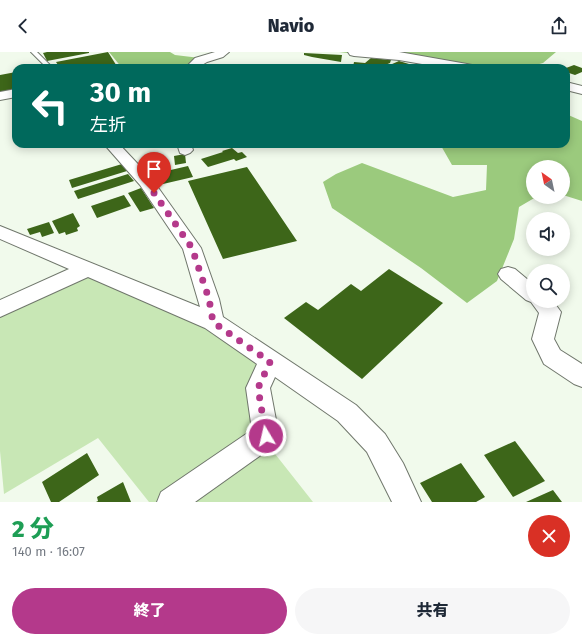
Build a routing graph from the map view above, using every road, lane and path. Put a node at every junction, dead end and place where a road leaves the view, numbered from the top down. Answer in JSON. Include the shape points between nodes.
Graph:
{"nodes":[{"id":1,"x":34,"y":52,"type":"edge"},
{"id":2,"x":223,"y":52,"type":"edge"},
{"id":3,"x":354,"y":52,"type":"edge"},
{"id":4,"x":46,"y":64,"type":"edge"},
{"id":5,"x":195,"y":64,"type":"edge"},
{"id":6,"x":444,"y":64,"type":"edge"},
{"id":7,"x":570,"y":87,"type":"edge"},
{"id":8,"x":582,"y":90,"type":"edge"},
{"id":9,"x":12,"y":94,"type":"edge"},
{"id":10,"x":0,"y":96,"type":"edge"},
{"id":11,"x":115,"y":148,"type":"edge"},
{"id":12,"x":0,"y":232,"type":"edge"},
{"id":13,"x":87,"y":269,"type":"junction"},
{"id":14,"x":508,"y":274,"type":"dead end"},
{"id":15,"x":526,"y":289,"type":"edge"},
{"id":16,"x":547,"y":308,"type":"edge"},
{"id":17,"x":0,"y":309,"type":"edge"},
{"id":18,"x":213,"y":322,"type":"junction"},
{"id":19,"x":270,"y":362,"type":"junction"},
{"id":20,"x":582,"y":377,"type":"edge"},
{"id":21,"x":171,"y":502,"type":"edge"},
{"id":22,"x":407,"y":502,"type":"edge"}],
"edges":[{"from":1,"to":4,"type":"lane"},
{"from":2,"to":5,"type":"street"},
{"from":3,"to":6,"type":"main road"},
{"from":7,"to":8,"type":"main road"},
{"from":9,"to":10,"type":"street"},
{"from":11,"to":18,"type":"street","via":[[146,182],[192,248],[209,299]]},
{"from":12,"to":13,"type":"street"},
{"from":13,"to":17,"type":"street"},
{"from":13,"to":18,"type":"street"},
{"from":14,"to":15,"type":"street"},
{"from":16,"to":20,"type":"street","via":[[550,312],[543,339],[552,357]]},
{"from":18,"to":19,"type":"street"},
{"from":19,"to":21,"type":"street","via":[[258,388],[266,436]]},
{"from":19,"to":22,"type":"street","via":[[347,413],[376,443]]}]}
